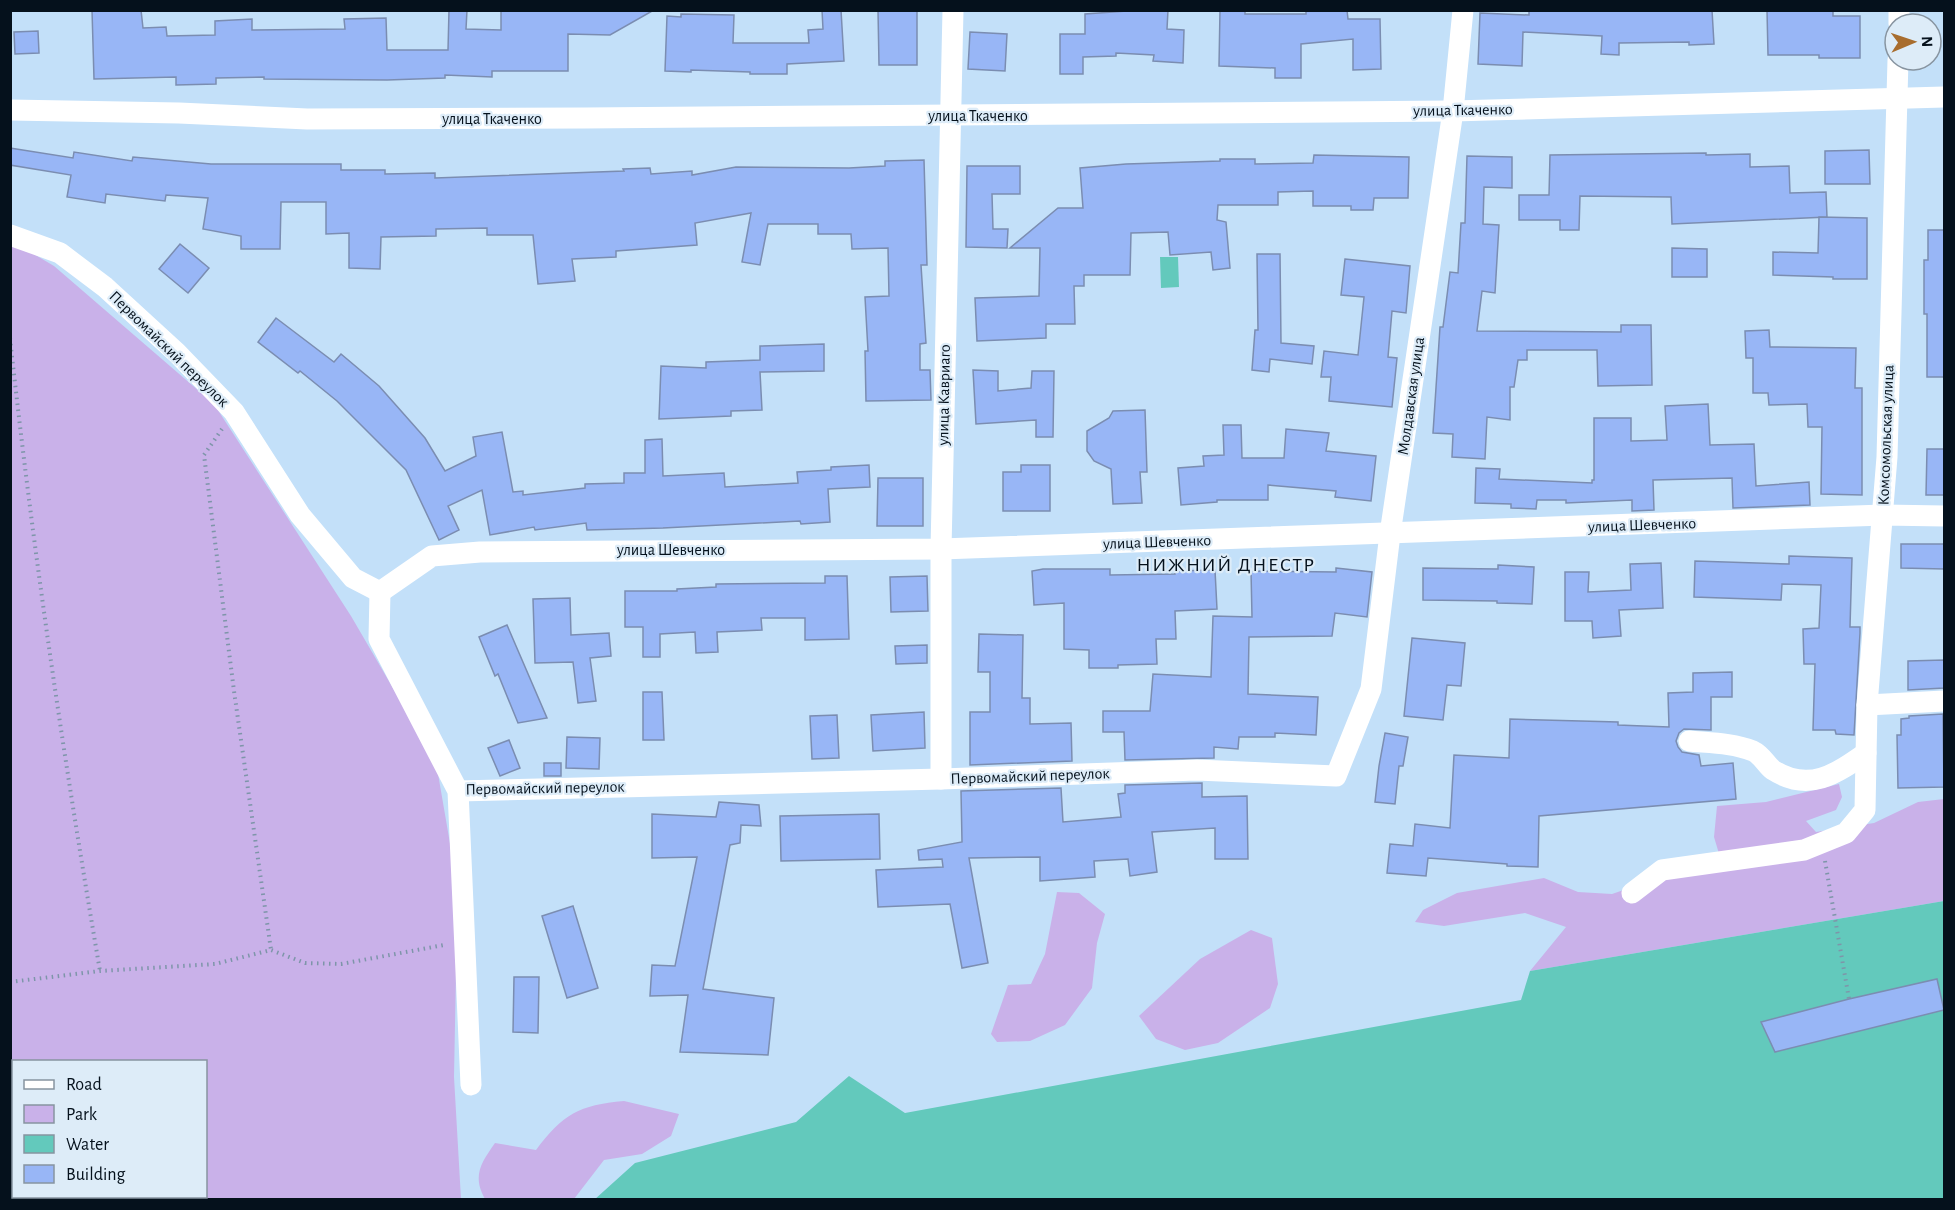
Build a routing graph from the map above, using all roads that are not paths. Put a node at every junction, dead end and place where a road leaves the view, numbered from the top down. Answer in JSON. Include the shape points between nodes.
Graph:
{"nodes":[{"id":1,"x":953,"y":10,"type":"edge"},
{"id":2,"x":1463,"y":10,"type":"edge"},
{"id":3,"x":1898,"y":72,"type":"edge"},
{"id":4,"x":1944,"y":97,"type":"edge"},
{"id":5,"x":1898,"y":98,"type":"junction"},
{"id":6,"x":10,"y":110,"type":"edge"},
{"id":7,"x":1453,"y":111,"type":"junction"},
{"id":8,"x":950,"y":116,"type":"junction"},
{"id":9,"x":10,"y":235,"type":"edge"},
{"id":10,"x":1883,"y":516,"type":"junction"},
{"id":11,"x":1944,"y":516,"type":"edge"},
{"id":12,"x":1390,"y":534,"type":"junction"},
{"id":13,"x":941,"y":549,"type":"junction"},
{"id":14,"x":380,"y":592,"type":"junction"},
{"id":15,"x":1944,"y":701,"type":"edge"},
{"id":16,"x":1867,"y":705,"type":"junction"},
{"id":17,"x":1689,"y":741,"type":"dead end"},
{"id":18,"x":1866,"y":753,"type":"junction"},
{"id":19,"x":1336,"y":776,"type":"joint"},
{"id":20,"x":941,"y":779,"type":"junction"},
{"id":21,"x":458,"y":791,"type":"junction"},
{"id":22,"x":1632,"y":893,"type":"dead end"},
{"id":23,"x":471,"y":1084,"type":"dead end"}],
"edges":[{"from":1,"to":8,"type":"street","name":"улица Кавриаго"},
{"from":2,"to":7,"type":"street","name":"Молдавская улица"},
{"from":3,"to":5,"type":"street","name":"Комсомольская улица"},
{"from":4,"to":5,"type":"street","name":"улица Ткаченко"},
{"from":5,"to":7,"type":"street","name":"улица Ткаченко"},
{"from":5,"to":10,"type":"street","name":"Комсомольская улица"},
{"from":6,"to":8,"type":"street","name":"улица Ткаченко","via":[[307,119]]},
{"from":7,"to":8,"type":"street","name":"улица Ткаченко"},
{"from":7,"to":12,"type":"street","name":"Молдавская улица"},
{"from":8,"to":13,"type":"street","name":"улица Кавриаго"},
{"from":9,"to":14,"type":"street","name":"Первомайский переулок","via":[[60,253],[105,287],[177,353],[234,412],[300,515],[353,578]]},
{"from":10,"to":11,"type":"street","name":"улица Шевченко"},
{"from":10,"to":12,"type":"street","name":"улица Шевченко"},
{"from":10,"to":16,"type":"street","name":"Комсомольская улица"},
{"from":12,"to":13,"type":"street","name":"улица Шевченко"},
{"from":12,"to":19,"type":"street","name":"Молдавская улица","via":[[1371,689]]},
{"from":13,"to":14,"type":"street","name":"улица Шевченко","via":[[480,552],[432,556]]},
{"from":13,"to":20,"type":"street","name":"улица Кавриаго"},
{"from":14,"to":21,"type":"street","name":"Первомайский переулок","via":[[379,639]]},
{"from":15,"to":16,"type":"street"},
{"from":16,"to":18,"type":"street","name":"Комсомольская улица"},
{"from":17,"to":18,"type":"street","via":[[1737,745],[1757,752],[1772,769],[1794,780],[1819,780]]},
{"from":18,"to":22,"type":"street","name":"Комсомольская улица","via":[[1865,810],[1846,833],[1804,850],[1662,870]]},
{"from":19,"to":20,"type":"street","name":"Первомайский переулок","via":[[1197,770]]},
{"from":20,"to":21,"type":"street","name":"Первомайский переулок"},
{"from":21,"to":23,"type":"street"}]}
